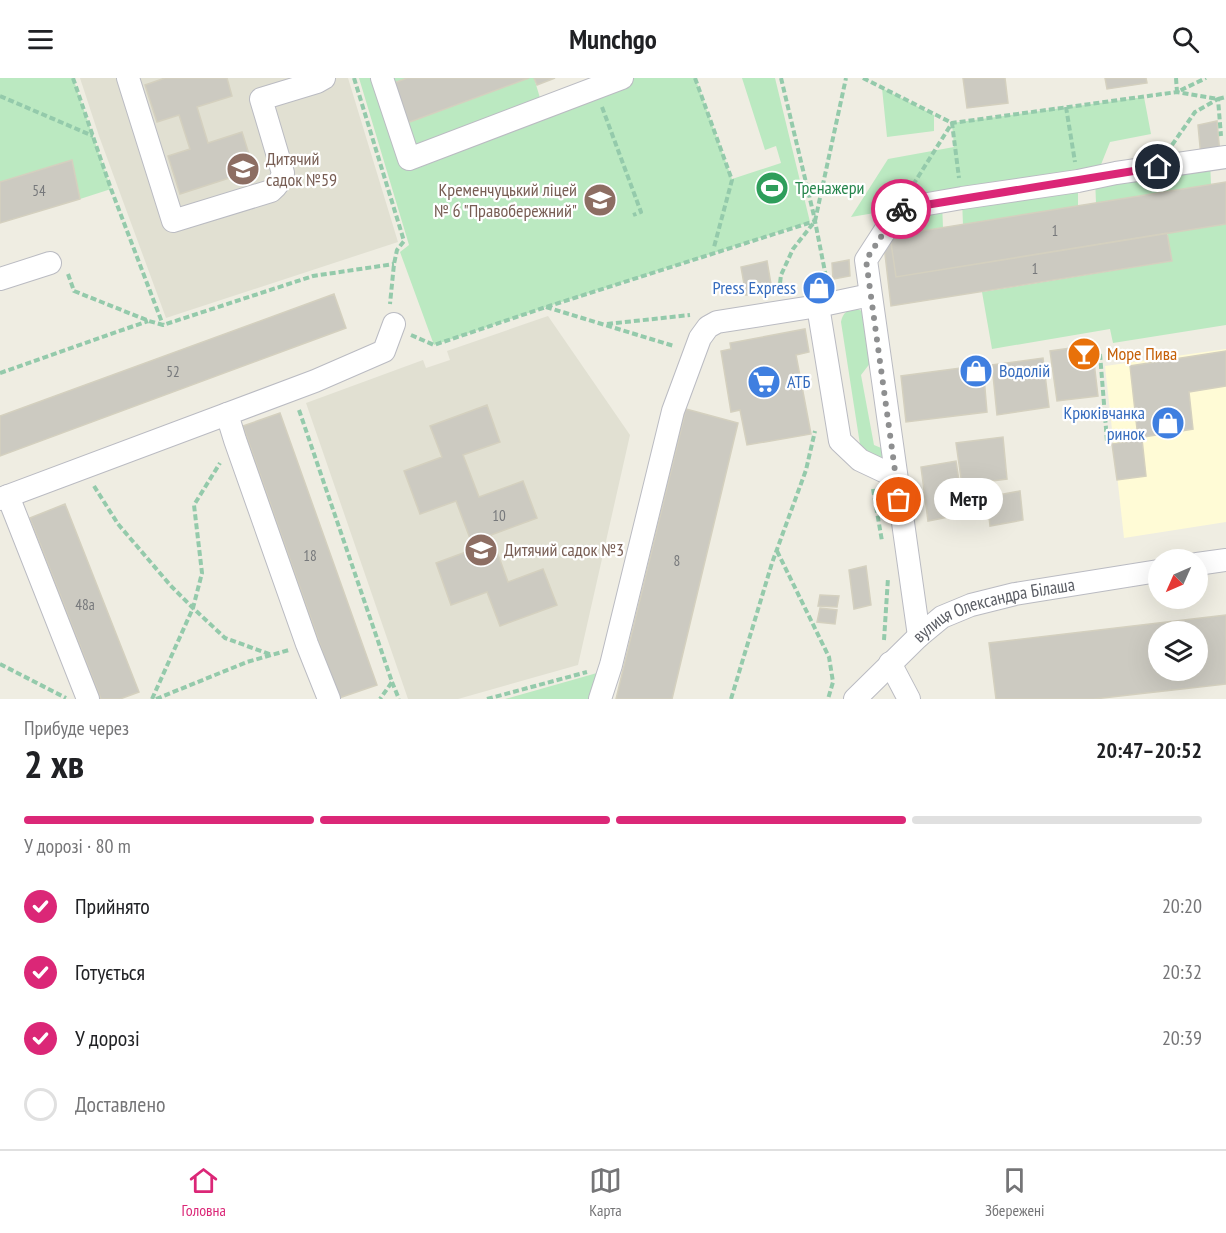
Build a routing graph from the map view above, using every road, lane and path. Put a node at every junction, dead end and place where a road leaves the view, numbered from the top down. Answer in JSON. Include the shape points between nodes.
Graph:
{"nodes":[{"id":1,"x":73,"y":78,"type":"edge"},
{"id":2,"x":128,"y":78,"type":"edge"},
{"id":3,"x":324,"y":78,"type":"edge"},
{"id":4,"x":354,"y":78,"type":"edge"},
{"id":5,"x":382,"y":78,"type":"edge"},
{"id":6,"x":622,"y":78,"type":"edge"},
{"id":7,"x":695,"y":78,"type":"edge"},
{"id":8,"x":781,"y":78,"type":"edge"},
{"id":9,"x":846,"y":78,"type":"edge"},
{"id":10,"x":863,"y":78,"type":"edge"},
{"id":11,"x":1176,"y":78,"type":"edge"},
{"id":12,"x":1206,"y":78,"type":"edge"},
{"id":13,"x":1178,"y":92,"type":"junction"},
{"id":14,"x":0,"y":96,"type":"edge"},
{"id":15,"x":1226,"y":98,"type":"edge"},
{"id":16,"x":1218,"y":99,"type":"junction"},
{"id":17,"x":600,"y":101,"type":"dead end"},
{"id":18,"x":1066,"y":107,"type":"junction"},
{"id":19,"x":952,"y":123,"type":"junction"},
{"id":20,"x":93,"y":136,"type":"junction"},
{"id":21,"x":1224,"y":158,"type":"edge"},
{"id":22,"x":1158,"y":167,"type":"junction"},
{"id":23,"x":1078,"y":181,"type":"junction"},
{"id":24,"x":962,"y":198,"type":"junction"},
{"id":25,"x":899,"y":209,"type":"junction"},
{"id":26,"x":633,"y":215,"type":"dead end"},
{"id":27,"x":815,"y":221,"type":"junction"},
{"id":28,"x":714,"y":247,"type":"dead end"},
{"id":29,"x":394,"y":264,"type":"junction"},
{"id":30,"x":59,"y":266,"type":"joint"},
{"id":31,"x":0,"y":279,"type":"edge"},
{"id":32,"x":870,"y":295,"type":"junction"},
{"id":33,"x":777,"y":302,"type":"dead end"},
{"id":34,"x":825,"y":304,"type":"junction"},
{"id":35,"x":546,"y":307,"type":"junction"},
{"id":36,"x":697,"y":315,"type":"dead end"},
{"id":37,"x":149,"y":321,"type":"junction"},
{"id":38,"x":394,"y":324,"type":"junction"},
{"id":39,"x":604,"y":324,"type":"junction"},
{"id":40,"x":163,"y":325,"type":"junction"},
{"id":41,"x":694,"y":352,"type":"junction"},
{"id":42,"x":1100,"y":354,"type":"dead end"},
{"id":43,"x":0,"y":373,"type":"edge"},
{"id":44,"x":291,"y":390,"type":"junction"},
{"id":45,"x":227,"y":414,"type":"junction"},
{"id":46,"x":816,"y":433,"type":"dead end"},
{"id":47,"x":235,"y":440,"type":"junction"},
{"id":48,"x":1107,"y":441,"type":"dead end"},
{"id":49,"x":82,"y":468,"type":"junction"},
{"id":50,"x":896,"y":477,"type":"junction"},
{"id":51,"x":873,"y":488,"type":"dead end"},
{"id":52,"x":4,"y":497,"type":"edge"},
{"id":53,"x":882,"y":543,"type":"dead end"},
{"id":54,"x":777,"y":551,"type":"junction"},
{"id":55,"x":1226,"y":560,"type":"edge"},
{"id":56,"x":1208,"y":562,"type":"edge"},
{"id":57,"x":1148,"y":573,"type":"edge"},
{"id":58,"x":888,"y":576,"type":"dead end"},
{"id":59,"x":913,"y":597,"type":"junction"},
{"id":60,"x":193,"y":608,"type":"junction"},
{"id":61,"x":949,"y":615,"type":"junction"},
{"id":62,"x":919,"y":636,"type":"junction"},
{"id":63,"x":307,"y":644,"type":"junction"},
{"id":64,"x":272,"y":655,"type":"junction"},
{"id":65,"x":887,"y":656,"type":"junction"},
{"id":66,"x":0,"y":664,"type":"edge"},
{"id":67,"x":611,"y":665,"type":"junction"},
{"id":68,"x":392,"y":682,"type":"junction"},
{"id":69,"x":78,"y":697,"type":"edge"},
{"id":70,"x":498,"y":698,"type":"edge"},
{"id":71,"x":154,"y":699,"type":"edge"},
{"id":72,"x":329,"y":699,"type":"edge"},
{"id":73,"x":380,"y":699,"type":"edge"},
{"id":74,"x":399,"y":699,"type":"edge"},
{"id":75,"x":487,"y":699,"type":"edge"},
{"id":76,"x":600,"y":699,"type":"edge"},
{"id":77,"x":731,"y":699,"type":"edge"},
{"id":78,"x":828,"y":699,"type":"edge"},
{"id":79,"x":855,"y":699,"type":"edge"},
{"id":80,"x":909,"y":699,"type":"edge"}],
"edges":[{"from":1,"to":20,"type":"path"},
{"from":2,"to":3,"type":"street","via":[[173,221],[276,187],[283,173],[261,99]]},
{"from":4,"to":29,"type":"path","via":[[404,241]]},
{"from":5,"to":6,"type":"street","via":[[409,159]]},
{"from":7,"to":28,"type":"path","via":[[732,180]]},
{"from":8,"to":27,"type":"path"},
{"from":9,"to":27,"type":"path"},
{"from":10,"to":19,"type":"path"},
{"from":11,"to":13,"type":"path"},
{"from":12,"to":13,"type":"path"},
{"from":13,"to":16,"type":"path"},
{"from":13,"to":18,"type":"path"},
{"from":14,"to":20,"type":"path"},
{"from":15,"to":16,"type":"path"},
{"from":16,"to":21,"type":"path"},
{"from":16,"to":22,"type":"path","via":[[1194,112]]},
{"from":17,"to":26,"type":"path","via":[[641,212]]},
{"from":18,"to":19,"type":"path"},
{"from":18,"to":23,"type":"path"},
{"from":19,"to":24,"type":"path"},
{"from":19,"to":25,"type":"path"},
{"from":20,"to":40,"type":"path"},
{"from":21,"to":22,"type":"street"},
{"from":22,"to":23,"type":"street"},
{"from":23,"to":24,"type":"street"},
{"from":24,"to":25,"type":"street"},
{"from":25,"to":32,"type":"street","via":[[866,260]]},
{"from":27,"to":33,"type":"path","via":[[793,249],[781,275]]},
{"from":27,"to":34,"type":"path"},
{"from":27,"to":35,"type":"path"},
{"from":29,"to":38,"type":"path","via":[[390,302]]},
{"from":29,"to":40,"type":"path","via":[[313,276]]},
{"from":30,"to":31,"type":"street"},
{"from":30,"to":37,"type":"path","via":[[74,291]]},
{"from":32,"to":34,"type":"street"},
{"from":32,"to":50,"type":"street"},
{"from":34,"to":41,"type":"street","via":[[717,322],[708,327]]},
{"from":34,"to":50,"type":"street","via":[[840,441],[860,459]]},
{"from":35,"to":38,"type":"path","via":[[434,345]]},
{"from":35,"to":39,"type":"path"},
{"from":36,"to":39,"type":"path"},
{"from":37,"to":40,"type":"path"},
{"from":37,"to":43,"type":"path"},
{"from":38,"to":44,"type":"street","via":[[384,351]]},
{"from":39,"to":41,"type":"path"},
{"from":41,"to":67,"type":"street","via":[[673,411]]},
{"from":42,"to":48,"type":"path"},
{"from":44,"to":45,"type":"street"},
{"from":44,"to":68,"type":"path"},
{"from":45,"to":47,"type":"street"},
{"from":45,"to":49,"type":"street"},
{"from":46,"to":54,"type":"path"},
{"from":47,"to":60,"type":"path","via":[[194,505],[202,573]]},
{"from":47,"to":63,"type":"street"},
{"from":49,"to":52,"type":"street"},
{"from":49,"to":60,"type":"path","via":[[118,524]]},
{"from":50,"to":59,"type":"street"},
{"from":51,"to":53,"type":"path"},
{"from":52,"to":69,"type":"street"},
{"from":54,"to":77,"type":"path"},
{"from":54,"to":78,"type":"path","via":[[830,657],[833,682]]},
{"from":55,"to":56,"type":"street"},
{"from":57,"to":61,"type":"street","name":"вулиця Олександра Білаша","via":[[1015,594],[971,604]]},
{"from":58,"to":65,"type":"path"},
{"from":59,"to":61,"type":"street","via":[[928,614]]},
{"from":59,"to":62,"type":"street"},
{"from":60,"to":64,"type":"path","via":[[225,638]]},
{"from":60,"to":71,"type":"path"},
{"from":61,"to":62,"type":"street","name":"вулиця Олександра Білаша"},
{"from":62,"to":65,"type":"street","name":"вулиця Олександра Білаша"},
{"from":63,"to":64,"type":"path"},
{"from":63,"to":72,"type":"street"},
{"from":64,"to":71,"type":"path"},
{"from":65,"to":79,"type":"street","name":"вулиця Олександра Білаша"},
{"from":65,"to":80,"type":"street"},
{"from":66,"to":69,"type":"path","via":[[63,697]]},
{"from":67,"to":70,"type":"path"},
{"from":67,"to":76,"type":"street"},
{"from":68,"to":73,"type":"path"},
{"from":68,"to":74,"type":"path"},
{"from":70,"to":75,"type":"path"}]}
